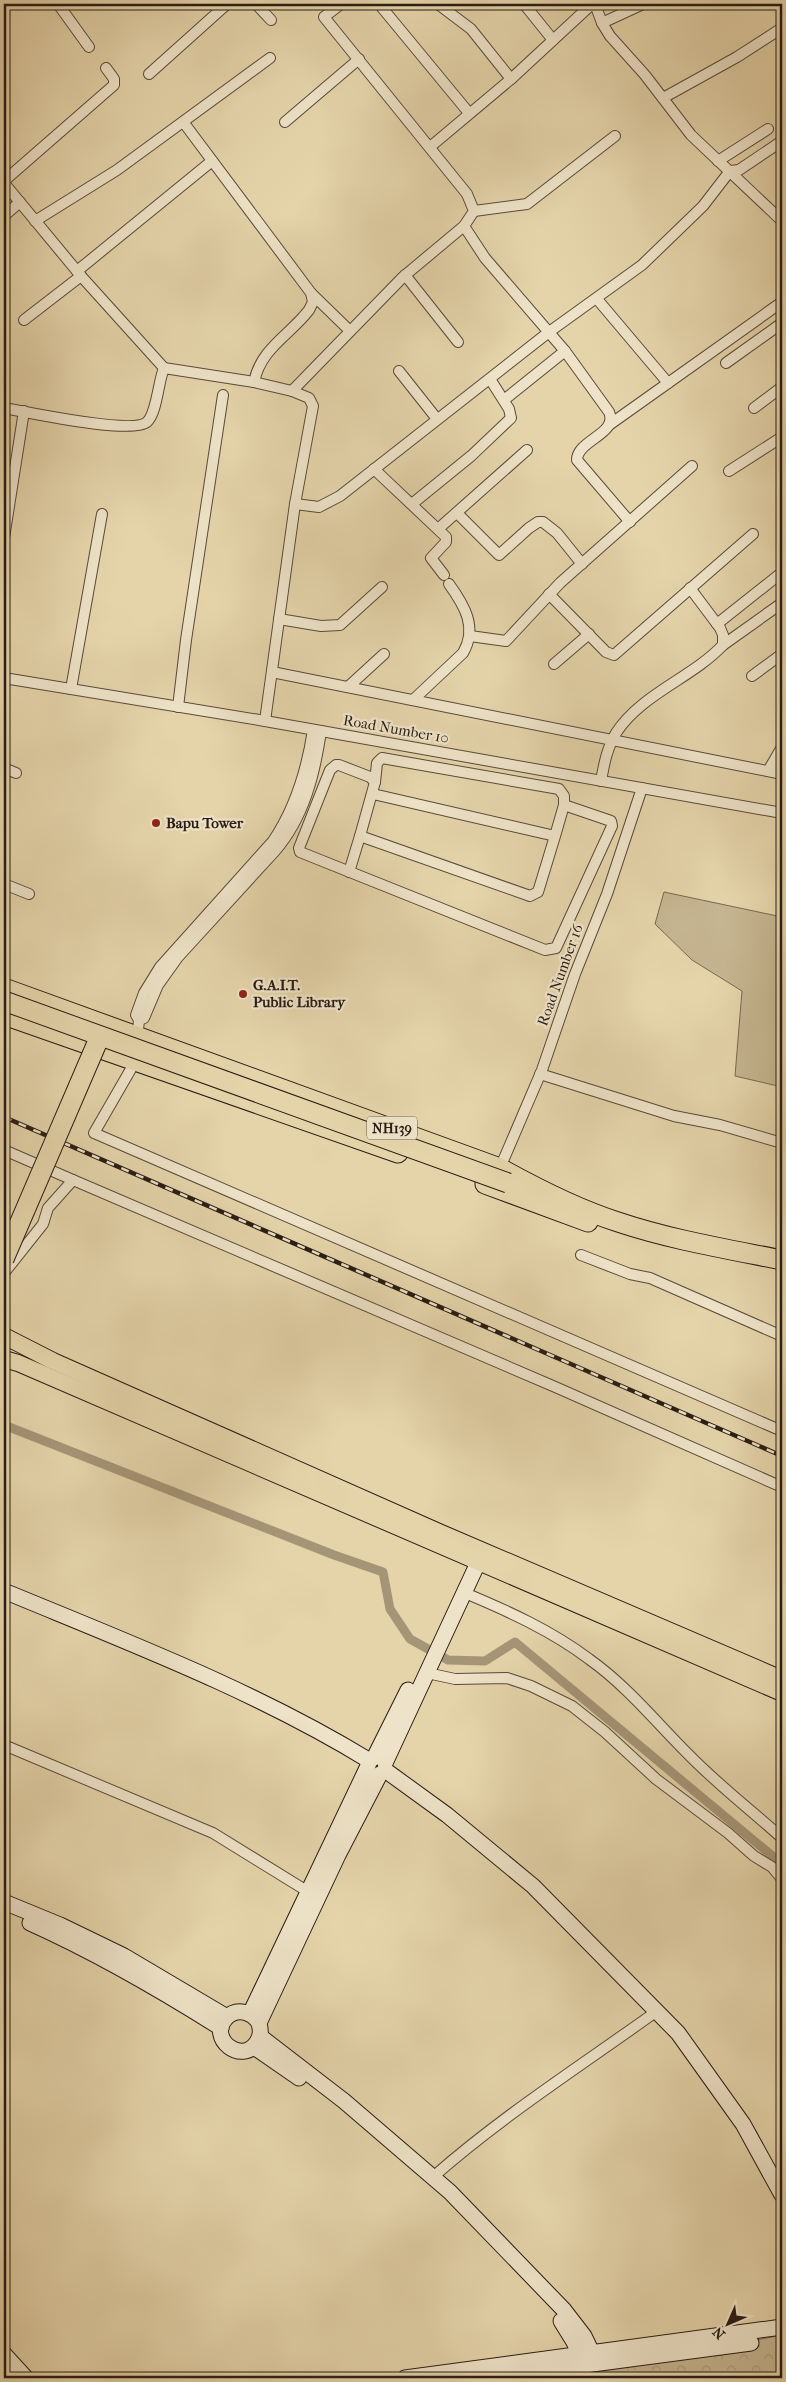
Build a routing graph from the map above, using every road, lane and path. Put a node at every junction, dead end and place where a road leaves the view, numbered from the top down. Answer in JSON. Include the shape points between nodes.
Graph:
{"nodes":[{"id":1,"x":58,"y":4,"type":"edge"},
{"id":2,"x":227,"y":4,"type":"edge"},
{"id":3,"x":256,"y":4,"type":"edge"},
{"id":4,"x":341,"y":4,"type":"edge"},
{"id":5,"x":379,"y":4,"type":"edge"},
{"id":6,"x":438,"y":4,"type":"edge"},
{"id":7,"x":524,"y":4,"type":"edge"},
{"id":8,"x":593,"y":4,"type":"edge"},
{"id":9,"x":643,"y":4,"type":"edge"},
{"id":10,"x":271,"y":20,"type":"dead end"},
{"id":11,"x":602,"y":23,"type":"junction"},
{"id":12,"x":782,"y":28,"type":"edge"},
{"id":13,"x":552,"y":40,"type":"junction"},
{"id":14,"x":89,"y":47,"type":"dead end"},
{"id":15,"x":270,"y":58,"type":"dead end"},
{"id":16,"x":359,"y":59,"type":"junction"},
{"id":17,"x":106,"y":68,"type":"dead end"},
{"id":18,"x":149,"y":74,"type":"dead end"},
{"id":19,"x":511,"y":78,"type":"junction"},
{"id":20,"x":663,"y":98,"type":"junction"},
{"id":21,"x":469,"y":113,"type":"junction"},
{"id":22,"x":184,"y":122,"type":"junction"},
{"id":23,"x":286,"y":122,"type":"dead end"},
{"id":24,"x":768,"y":129,"type":"dead end"},
{"id":25,"x":615,"y":136,"type":"dead end"},
{"id":26,"x":782,"y":141,"type":"edge"},
{"id":27,"x":430,"y":147,"type":"junction"},
{"id":28,"x":212,"y":161,"type":"junction"},
{"id":29,"x":718,"y":161,"type":"junction"},
{"id":30,"x":730,"y":171,"type":"junction"},
{"id":31,"x":4,"y":182,"type":"edge"},
{"id":32,"x":20,"y":202,"type":"junction"},
{"id":33,"x":474,"y":211,"type":"junction"},
{"id":34,"x":4,"y":216,"type":"edge"},
{"id":35,"x":35,"y":221,"type":"junction"},
{"id":36,"x":782,"y":221,"type":"edge"},
{"id":37,"x":464,"y":226,"type":"junction"},
{"id":38,"x":79,"y":274,"type":"junction"},
{"id":39,"x":405,"y":275,"type":"junction"},
{"id":40,"x":311,"y":293,"type":"junction"},
{"id":41,"x":597,"y":299,"type":"junction"},
{"id":42,"x":782,"y":302,"type":"edge"},
{"id":43,"x":24,"y":320,"type":"dead end"},
{"id":44,"x":782,"y":323,"type":"edge"},
{"id":45,"x":350,"y":331,"type":"junction"},
{"id":46,"x":549,"y":332,"type":"junction"},
{"id":47,"x":458,"y":342,"type":"dead end"},
{"id":48,"x":565,"y":351,"type":"junction"},
{"id":49,"x":726,"y":363,"type":"dead end"},
{"id":50,"x":164,"y":368,"type":"junction"},
{"id":51,"x":399,"y":371,"type":"dead end"},
{"id":52,"x":490,"y":379,"type":"junction"},
{"id":53,"x":254,"y":382,"type":"junction"},
{"id":54,"x":668,"y":383,"type":"junction"},
{"id":55,"x":782,"y":387,"type":"edge"},
{"id":56,"x":292,"y":391,"type":"junction"},
{"id":57,"x":223,"y":395,"type":"dead end"},
{"id":58,"x":504,"y":400,"type":"junction"},
{"id":59,"x":4,"y":408,"type":"edge"},
{"id":60,"x":754,"y":408,"type":"dead end"},
{"id":61,"x":24,"y":411,"type":"junction"},
{"id":62,"x":438,"y":419,"type":"junction"},
{"id":63,"x":609,"y":425,"type":"junction"},
{"id":64,"x":782,"y":437,"type":"edge"},
{"id":65,"x":527,"y":450,"type":"dead end"},
{"id":66,"x":692,"y":466,"type":"dead end"},
{"id":67,"x":374,"y":469,"type":"junction"},
{"id":68,"x":729,"y":471,"type":"dead end"},
{"id":69,"x":295,"y":504,"type":"junction"},
{"id":70,"x":412,"y":504,"type":"junction"},
{"id":71,"x":457,"y":513,"type":"junction"},
{"id":72,"x":102,"y":514,"type":"dead end"},
{"id":73,"x":630,"y":522,"type":"junction"},
{"id":74,"x":438,"y":529,"type":"junction"},
{"id":75,"x":753,"y":534,"type":"dead end"},
{"id":76,"x":4,"y":538,"type":"edge"},
{"id":77,"x":582,"y":564,"type":"junction"},
{"id":78,"x":780,"y":574,"type":"dead end"},
{"id":79,"x":382,"y":587,"type":"dead end"},
{"id":80,"x":690,"y":588,"type":"junction"},
{"id":81,"x":549,"y":594,"type":"junction"},
{"id":82,"x":782,"y":603,"type":"edge"},
{"id":83,"x":279,"y":619,"type":"junction"},
{"id":84,"x":717,"y":624,"type":"junction"},
{"id":85,"x":589,"y":634,"type":"junction"},
{"id":86,"x":470,"y":636,"type":"junction"},
{"id":87,"x":722,"y":645,"type":"junction"},
{"id":88,"x":384,"y":654,"type":"dead end"},
{"id":89,"x":782,"y":654,"type":"edge"},
{"id":90,"x":554,"y":664,"type":"dead end"},
{"id":91,"x":272,"y":672,"type":"junction"},
{"id":92,"x":752,"y":676,"type":"dead end"},
{"id":93,"x":4,"y":678,"type":"edge"},
{"id":94,"x":348,"y":687,"type":"junction"},
{"id":95,"x":71,"y":689,"type":"junction"},
{"id":96,"x":413,"y":700,"type":"junction"},
{"id":97,"x":178,"y":707,"type":"junction"},
{"id":98,"x":265,"y":721,"type":"junction"},
{"id":99,"x":317,"y":730,"type":"junction"},
{"id":100,"x":612,"y":740,"type":"junction"},
{"id":101,"x":782,"y":747,"type":"edge"},
{"id":102,"x":312,"y":766,"type":"junction"},
{"id":103,"x":4,"y":768,"type":"edge"},
{"id":104,"x":330,"y":770,"type":"junction"},
{"id":105,"x":768,"y":772,"type":"junction"},
{"id":106,"x":16,"y":773,"type":"dead end"},
{"id":107,"x":782,"y":774,"type":"edge"},
{"id":108,"x":601,"y":781,"type":"junction"},
{"id":109,"x":374,"y":782,"type":"junction"},
{"id":110,"x":642,"y":788,"type":"junction"},
{"id":111,"x":373,"y":794,"type":"junction"},
{"id":112,"x":564,"y":805,"type":"junction"},
{"id":113,"x":782,"y":813,"type":"edge"},
{"id":114,"x":360,"y":836,"type":"junction"},
{"id":115,"x":555,"y":836,"type":"junction"},
{"id":116,"x":349,"y":872,"type":"junction"},
{"id":117,"x":4,"y":884,"type":"edge"},
{"id":118,"x":29,"y":894,"type":"dead end"},
{"id":119,"x":4,"y":988,"type":"edge"},
{"id":120,"x":4,"y":1001,"type":"edge"},
{"id":121,"x":68,"y":1012,"type":"junction"},
{"id":122,"x":4,"y":1015,"type":"edge"},
{"id":123,"x":138,"y":1029,"type":"junction"},
{"id":124,"x":59,"y":1035,"type":"junction"},
{"id":125,"x":100,"y":1036,"type":"junction"},
{"id":126,"x":135,"y":1062,"type":"junction"},
{"id":127,"x":540,"y":1074,"type":"junction"},
{"id":128,"x":782,"y":1143,"type":"edge"},
{"id":129,"x":4,"y":1150,"type":"edge"},
{"id":130,"x":73,"y":1180,"type":"junction"},
{"id":131,"x":515,"y":1184,"type":"junction"},
{"id":132,"x":581,"y":1255,"type":"dead end"},
{"id":133,"x":4,"y":1259,"type":"edge"},
{"id":134,"x":782,"y":1260,"type":"edge"},
{"id":135,"x":4,"y":1272,"type":"edge"},
{"id":136,"x":782,"y":1273,"type":"edge"},
{"id":137,"x":4,"y":1336,"type":"edge"},
{"id":138,"x":782,"y":1336,"type":"edge"},
{"id":139,"x":4,"y":1359,"type":"edge"},
{"id":140,"x":782,"y":1431,"type":"edge"},
{"id":141,"x":782,"y":1487,"type":"edge"},
{"id":142,"x":477,"y":1555,"type":"junction"},
{"id":143,"x":4,"y":1591,"type":"edge"},
{"id":144,"x":465,"y":1593,"type":"junction"},
{"id":145,"x":436,"y":1643,"type":"junction"},
{"id":146,"x":426,"y":1668,"type":"junction"},
{"id":147,"x":782,"y":1680,"type":"edge"},
{"id":148,"x":782,"y":1693,"type":"edge"},
{"id":149,"x":4,"y":1745,"type":"edge"},
{"id":150,"x":377,"y":1765,"type":"junction"},
{"id":151,"x":782,"y":1838,"type":"edge"},
{"id":152,"x":782,"y":1879,"type":"edge"},
{"id":153,"x":307,"y":1891,"type":"junction"},
{"id":154,"x":4,"y":1902,"type":"edge"},
{"id":155,"x":4,"y":1913,"type":"edge"},
{"id":156,"x":656,"y":2011,"type":"junction"},
{"id":157,"x":224,"y":2023,"type":"junction"},
{"id":158,"x":256,"y":2030,"type":"junction"},
{"id":159,"x":433,"y":2177,"type":"junction"},
{"id":160,"x":782,"y":2195,"type":"edge"},
{"id":161,"x":782,"y":2327,"type":"edge"},
{"id":162,"x":782,"y":2337,"type":"edge"},
{"id":163,"x":4,"y":2354,"type":"edge"},
{"id":164,"x":588,"y":2358,"type":"junction"},
{"id":165,"x":26,"y":2378,"type":"edge"},
{"id":166,"x":405,"y":2378,"type":"edge"},
{"id":167,"x":482,"y":2378,"type":"edge"}],
"edges":[{"from":1,"to":14,"type":"street"},
{"from":2,"to":18,"type":"street"},
{"from":3,"to":10,"type":"street"},
{"from":4,"to":16,"type":"street","via":[[324,17]]},
{"from":5,"to":21,"type":"street"},
{"from":6,"to":19,"type":"street","via":[[471,29]]},
{"from":7,"to":13,"type":"street"},
{"from":8,"to":11,"type":"street"},
{"from":8,"to":13,"type":"street"},
{"from":9,"to":11,"type":"street"},
{"from":11,"to":20,"type":"street","via":[[617,46]]},
{"from":12,"to":20,"type":"street"},
{"from":13,"to":19,"type":"street"},
{"from":15,"to":22,"type":"street"},
{"from":16,"to":23,"type":"street"},
{"from":16,"to":27,"type":"street"},
{"from":17,"to":31,"type":"street","via":[[114,79],[114,85]]},
{"from":19,"to":21,"type":"street"},
{"from":20,"to":29,"type":"street","via":[[691,135]]},
{"from":21,"to":27,"type":"street"},
{"from":22,"to":28,"type":"street"},
{"from":22,"to":35,"type":"street","via":[[117,170]]},
{"from":24,"to":29,"type":"street"},
{"from":25,"to":33,"type":"street","via":[[527,204]]},
{"from":26,"to":30,"type":"street","via":[[739,170]]},
{"from":27,"to":33,"type":"street","via":[[467,194]]},
{"from":28,"to":38,"type":"street"},
{"from":28,"to":40,"type":"street"},
{"from":29,"to":30,"type":"street"},
{"from":30,"to":36,"type":"street"},
{"from":30,"to":41,"type":"street","via":[[703,206],[657,252]]},
{"from":31,"to":32,"type":"street"},
{"from":32,"to":34,"type":"street"},
{"from":32,"to":35,"type":"street"},
{"from":33,"to":37,"type":"street"},
{"from":35,"to":38,"type":"street"},
{"from":37,"to":39,"type":"street"},
{"from":37,"to":46,"type":"street","via":[[486,258]]},
{"from":38,"to":43,"type":"street"},
{"from":38,"to":50,"type":"street"},
{"from":39,"to":45,"type":"street"},
{"from":39,"to":47,"type":"street"},
{"from":40,"to":45,"type":"street"},
{"from":40,"to":53,"type":"street","via":[[313,302],[309,310],[270,348],[257,369]]},
{"from":41,"to":46,"type":"street"},
{"from":41,"to":54,"type":"street"},
{"from":42,"to":54,"type":"street"},
{"from":44,"to":49,"type":"street"},
{"from":45,"to":56,"type":"street"},
{"from":46,"to":48,"type":"street"},
{"from":46,"to":52,"type":"street"},
{"from":48,"to":58,"type":"street"},
{"from":48,"to":63,"type":"street","via":[[609,412]]},
{"from":50,"to":53,"type":"street"},
{"from":50,"to":61,"type":"street","via":[[154,411],[140,426],[113,426]]},
{"from":51,"to":62,"type":"street"},
{"from":52,"to":58,"type":"street"},
{"from":52,"to":62,"type":"street"},
{"from":53,"to":56,"type":"street"},
{"from":54,"to":63,"type":"street"},
{"from":55,"to":60,"type":"street"},
{"from":56,"to":69,"type":"street","via":[[309,398],[313,406]]},
{"from":57,"to":97,"type":"street"},
{"from":58,"to":70,"type":"street","via":[[512,415],[508,421]]},
{"from":59,"to":61,"type":"street"},
{"from":61,"to":76,"type":"street"},
{"from":62,"to":67,"type":"street"},
{"from":63,"to":73,"type":"street","via":[[579,451],[577,460]]},
{"from":64,"to":68,"type":"street"},
{"from":65,"to":71,"type":"street"},
{"from":66,"to":73,"type":"street"},
{"from":67,"to":69,"type":"street","via":[[329,503],[319,507]]},
{"from":67,"to":70,"type":"street"},
{"from":69,"to":83,"type":"street"},
{"from":70,"to":74,"type":"street"},
{"from":71,"to":74,"type":"street"},
{"from":71,"to":77,"type":"street","via":[[499,555],[529,528],[544,522]]},
{"from":72,"to":95,"type":"street"},
{"from":73,"to":77,"type":"street"},
{"from":74,"to":86,"type":"street","via":[[447,540],[431,558],[468,615]]},
{"from":75,"to":80,"type":"street"},
{"from":77,"to":81,"type":"street"},
{"from":78,"to":84,"type":"street"},
{"from":79,"to":83,"type":"street","via":[[340,625],[321,626]]},
{"from":80,"to":84,"type":"street"},
{"from":80,"to":85,"type":"street","via":[[614,655]]},
{"from":81,"to":85,"type":"street"},
{"from":81,"to":86,"type":"street","via":[[506,641]]},
{"from":82,"to":87,"type":"street"},
{"from":83,"to":91,"type":"street"},
{"from":84,"to":87,"type":"street","via":[[723,635]]},
{"from":85,"to":90,"type":"street"},
{"from":86,"to":96,"type":"street","via":[[463,653]]},
{"from":87,"to":100,"type":"street","via":[[629,717]]},
{"from":88,"to":94,"type":"street"},
{"from":89,"to":92,"type":"street"},
{"from":91,"to":94,"type":"street"},
{"from":91,"to":98,"type":"street"},
{"from":93,"to":95,"type":"street","name":"Road Number 10"},
{"from":94,"to":96,"type":"street"},
{"from":95,"to":97,"type":"street","name":"Road Number 10"},
{"from":96,"to":100,"type":"street"},
{"from":97,"to":98,"type":"street","name":"Road Number 10"},
{"from":98,"to":99,"type":"street","name":"Road Number 10"},
{"from":99,"to":102,"type":"street"},
{"from":99,"to":108,"type":"street","name":"Road Number 10"},
{"from":100,"to":105,"type":"street"},
{"from":100,"to":108,"type":"street"},
{"from":101,"to":105,"type":"street"},
{"from":102,"to":104,"type":"street"},
{"from":102,"to":123,"type":"street","via":[[272,840],[155,974],[136,1015]]},
{"from":103,"to":106,"type":"street"},
{"from":104,"to":109,"type":"street","via":[[336,765],[370,777]]},
{"from":104,"to":116,"type":"street","via":[[299,848],[304,854]]},
{"from":105,"to":107,"type":"street"},
{"from":108,"to":110,"type":"street","name":"Road Number 10"},
{"from":109,"to":111,"type":"street"},
{"from":109,"to":112,"type":"street","via":[[377,763],[382,758],[559,790],[564,796]]},
{"from":110,"to":113,"type":"street","name":"Road Number 10"},
{"from":110,"to":127,"type":"street","name":"Road Number 16","via":[[607,894]]},
{"from":111,"to":114,"type":"street"},
{"from":111,"to":115,"type":"street"},
{"from":112,"to":115,"type":"street"},
{"from":112,"to":116,"type":"street","via":[[607,818],[612,826],[556,948],[550,951]]},
{"from":114,"to":115,"type":"street","via":[[530,896],[538,892]]},
{"from":114,"to":116,"type":"street"},
{"from":117,"to":118,"type":"street"},
{"from":119,"to":121,"type":"highway","number":"NH139"},
{"from":120,"to":125,"type":"highway","bridge":true},
{"from":121,"to":123,"type":"highway","number":"NH139"},
{"from":121,"to":124,"type":"highway"},
{"from":122,"to":124,"type":"highway","number":"NH139"},
{"from":123,"to":126,"type":"street"},
{"from":123,"to":131,"type":"highway","number":"NH139"},
{"from":124,"to":126,"type":"highway","number":"NH139"},
{"from":125,"to":131,"type":"highway","bridge":true},
{"from":125,"to":133,"type":"highway","bridge":true},
{"from":126,"to":131,"type":"highway","number":"NH139"},
{"from":126,"to":140,"type":"street","via":[[94,1133]]},
{"from":127,"to":128,"type":"street","via":[[674,1116]]},
{"from":127,"to":131,"type":"street","name":"Road Number 16"},
{"from":129,"to":130,"type":"street"},
{"from":130,"to":135,"type":"street","via":[[48,1208],[42,1224]]},
{"from":130,"to":141,"type":"street"},
{"from":131,"to":134,"type":"highway","number":"NH139","via":[[617,1222],[687,1241]]},
{"from":131,"to":136,"type":"highway","number":"NH139","via":[[621,1235]]},
{"from":132,"to":138,"type":"street","via":[[630,1274],[650,1278]]},
{"from":137,"to":142,"type":"main road"},
{"from":139,"to":142,"type":"main road"},
{"from":142,"to":144,"type":"street"},
{"from":142,"to":145,"type":"street"},
{"from":142,"to":147,"type":"main road"},
{"from":142,"to":148,"type":"main road"},
{"from":143,"to":150,"type":"street","via":[[244,1694]]},
{"from":144,"to":145,"type":"street"},
{"from":144,"to":151,"type":"street","via":[[500,1608],[589,1658],[626,1689],[706,1772]]},
{"from":145,"to":146,"type":"street"},
{"from":146,"to":150,"type":"street"},
{"from":146,"to":152,"type":"street","via":[[455,1679],[507,1678],[572,1706],[606,1732],[656,1779],[772,1867]]},
{"from":149,"to":153,"type":"street","via":[[213,1833]]},
{"from":150,"to":153,"type":"street"},
{"from":150,"to":156,"type":"street","via":[[447,1815],[533,1886]]},
{"from":150,"to":158,"type":"street"},
{"from":153,"to":158,"type":"street"},
{"from":154,"to":157,"type":"street","via":[[60,1924],[124,1956]]},
{"from":155,"to":157,"type":"street","via":[[52,1932]]},
{"from":156,"to":159,"type":"street"},
{"from":156,"to":160,"type":"street","via":[[678,2033],[726,2099]]},
{"from":157,"to":158,"type":"street","via":[[238,2012]]},
{"from":157,"to":158,"type":"street","via":[[222,2040],[230,2048],[242,2052]]},
{"from":158,"to":159,"type":"street"},
{"from":158,"to":164,"type":"street","via":[[304,2081],[429,2184],[490,2244],[552,2309]]},
{"from":159,"to":164,"type":"street","via":[[549,2293],[584,2336]]},
{"from":161,"to":164,"type":"street"},
{"from":162,"to":164,"type":"street"},
{"from":163,"to":165,"type":"street"},
{"from":164,"to":166,"type":"street"},
{"from":164,"to":167,"type":"street"}]}
